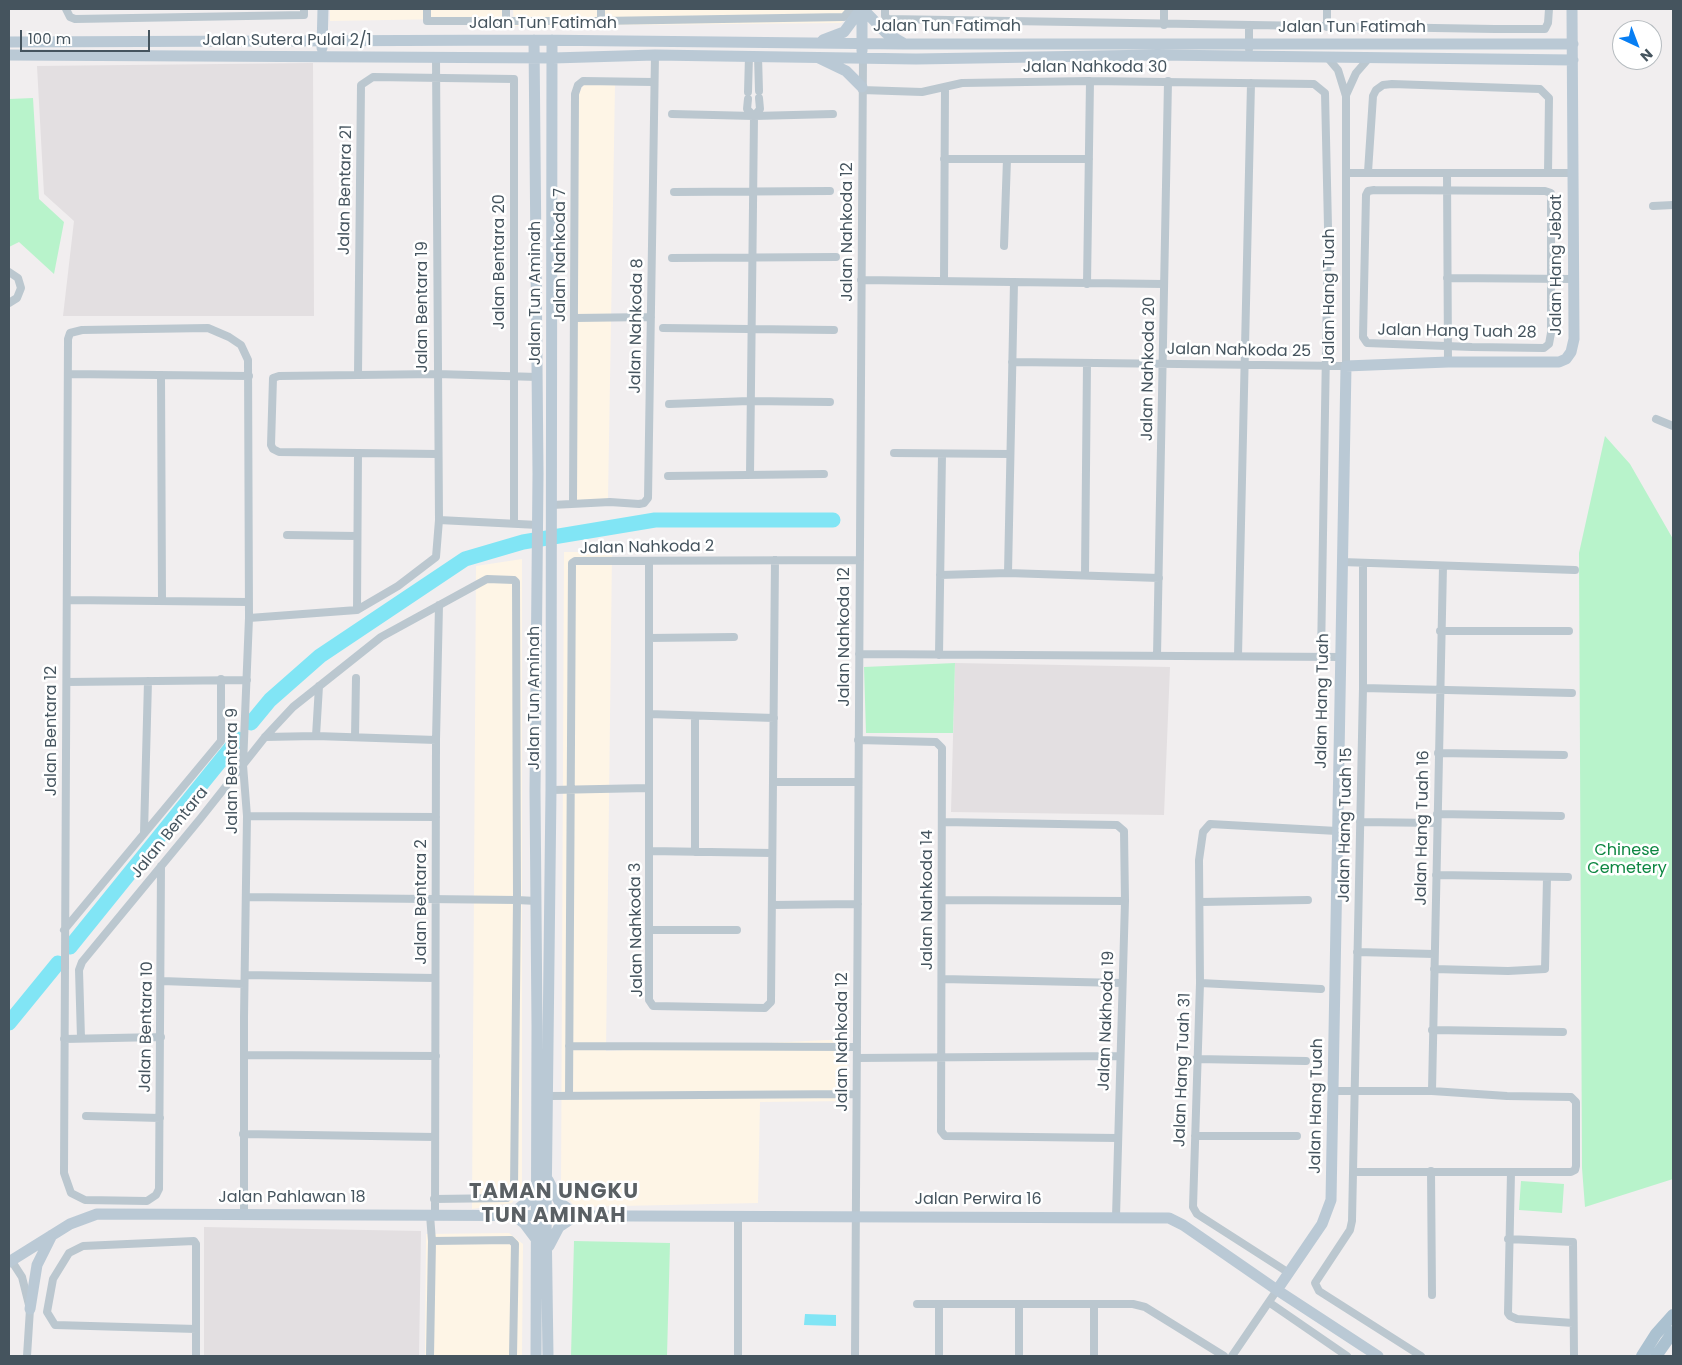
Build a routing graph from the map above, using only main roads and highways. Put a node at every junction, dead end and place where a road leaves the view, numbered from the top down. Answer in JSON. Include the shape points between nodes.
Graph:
{"nodes":[{"id":1,"x":323,"y":9,"type":"edge"},
{"id":2,"x":862,"y":9,"type":"edge"},
{"id":3,"x":1572,"y":9,"type":"edge"},
{"id":4,"x":322,"y":40,"type":"junction"},
{"id":5,"x":534,"y":40,"type":"junction"},
{"id":6,"x":552,"y":40,"type":"junction"},
{"id":7,"x":9,"y":42,"type":"edge"},
{"id":8,"x":713,"y":42,"type":"junction"},
{"id":9,"x":814,"y":42,"type":"junction"},
{"id":10,"x":862,"y":43,"type":"junction"},
{"id":11,"x":904,"y":44,"type":"junction"},
{"id":12,"x":1573,"y":44,"type":"junction"},
{"id":13,"x":9,"y":55,"type":"edge"},
{"id":14,"x":753,"y":56,"type":"junction"},
{"id":15,"x":815,"y":56,"type":"junction"},
{"id":16,"x":322,"y":57,"type":"junction"},
{"id":17,"x":862,"y":57,"type":"junction"},
{"id":18,"x":534,"y":58,"type":"junction"},
{"id":19,"x":553,"y":58,"type":"junction"},
{"id":20,"x":1573,"y":60,"type":"junction"},
{"id":21,"x":862,"y":88,"type":"road end"},
{"id":22,"x":1346,"y":366,"type":"joint"},
{"id":23,"x":547,"y":1179,"type":"junction"},
{"id":24,"x":536,"y":1185,"type":"junction"},
{"id":25,"x":512,"y":1214,"type":"junction"},
{"id":26,"x":541,"y":1214,"type":"junction"},
{"id":27,"x":577,"y":1215,"type":"junction"},
{"id":28,"x":53,"y":1234,"type":"junction"},
{"id":29,"x":536,"y":1239,"type":"junction"},
{"id":30,"x":547,"y":1253,"type":"junction"},
{"id":31,"x":10,"y":1261,"type":"edge"},
{"id":32,"x":1277,"y":1290,"type":"junction"},
{"id":33,"x":30,"y":1309,"type":"road end"},
{"id":34,"x":1673,"y":1315,"type":"edge"},
{"id":35,"x":1673,"y":1332,"type":"edge"},
{"id":36,"x":536,"y":1356,"type":"edge"},
{"id":37,"x":548,"y":1356,"type":"edge"},
{"id":38,"x":1378,"y":1356,"type":"edge"},
{"id":39,"x":1642,"y":1356,"type":"edge"},
{"id":40,"x":1656,"y":1356,"type":"edge"}],
"edges":[{"from":1,"to":4,"type":"main road"},
{"from":2,"to":9,"type":"main road","via":[[844,32]]},
{"from":2,"to":10,"type":"main road"},
{"from":2,"to":11,"type":"main road","via":[[886,33]]},
{"from":3,"to":12,"type":"main road","name":"Jalan Hang Jebat"},
{"from":4,"to":5,"type":"main road","name":"Jalan Tun Fatimah"},
{"from":4,"to":7,"type":"main road","name":"Jalan Tun Fatimah"},
{"from":4,"to":16,"type":"main road"},
{"from":5,"to":6,"type":"main road","name":"Jalan Tun Fatimah"},
{"from":5,"to":18,"type":"main road","name":"Jalan Tun Aminah"},
{"from":6,"to":8,"type":"main road","name":"Jalan Tun Fatimah"},
{"from":6,"to":19,"type":"main road","name":"Jalan Tun Aminah"},
{"from":8,"to":9,"type":"main road","name":"Jalan Tun Fatimah"},
{"from":8,"to":14,"type":"main road","via":[[718,47],[752,47],[757,51]]},
{"from":9,"to":10,"type":"main road","name":"Jalan Tun Fatimah"},
{"from":10,"to":11,"type":"main road","name":"Jalan Tun Fatimah"},
{"from":10,"to":17,"type":"main road"},
{"from":11,"to":12,"type":"main road","name":"Jalan Tun Fatimah"},
{"from":12,"to":20,"type":"main road","name":"Jalan Hang Jebat"},
{"from":13,"to":16,"type":"main road","name":"Jalan Sutera Pulai 2/1"},
{"from":14,"to":15,"type":"main road","name":"Jalan Tun Fatimah"},
{"from":14,"to":19,"type":"main road","name":"Jalan Tun Fatimah"},
{"from":15,"to":17,"type":"main road","name":"Jalan Tun Fatimah"},
{"from":15,"to":21,"type":"main road","via":[[846,71]]},
{"from":16,"to":18,"type":"main road","name":"Jalan Sutera Pulai 2/1"},
{"from":17,"to":20,"type":"main road","name":"Jalan Tun Fatimah","via":[[1249,56]]},
{"from":18,"to":19,"type":"main road","name":"Jalan Tun Fatimah"},
{"from":18,"to":24,"type":"main road","name":"Jalan Tun Aminah","via":[[538,525]]},
{"from":19,"to":23,"type":"main road","name":"Jalan Tun Aminah"},
{"from":20,"to":22,"type":"main road","name":"Jalan Hang Jebat","via":[[1574,339],[1566,359],[1559,362]]},
{"from":22,"to":32,"type":"main road","name":"Jalan Hang Tuah","via":[[1331,1200],[1322,1224]]},
{"from":23,"to":26,"type":"main road","name":"Jalan Tun Aminah"},
{"from":23,"to":27,"type":"main road","via":[[560,1204]]},
{"from":24,"to":25,"type":"main road","via":[[529,1200]]},
{"from":24,"to":26,"type":"main road","name":"Jalan Tun Aminah"},
{"from":25,"to":26,"type":"main road","name":"Jalan Pahlawan 18"},
{"from":25,"to":28,"type":"main road","name":"Jalan Pahlawan 18","via":[[97,1214]]},
{"from":25,"to":29,"type":"main road"},
{"from":26,"to":27,"type":"main road","name":"Jalan Perwira 16"},
{"from":26,"to":29,"type":"main road","name":"Jalan Tun Aminah"},
{"from":26,"to":30,"type":"main road","name":"Jalan Tun Aminah"},
{"from":27,"to":30,"type":"main road","via":[[559,1227]]},
{"from":27,"to":32,"type":"main road","name":"Jalan Perwira 16","via":[[1169,1218],[1183,1224]]},
{"from":28,"to":31,"type":"main road","name":"Jalan Pahlawan 18"},
{"from":28,"to":33,"type":"main road","via":[[37,1265]]},
{"from":29,"to":36,"type":"main road","name":"Jalan Tun Aminah"},
{"from":30,"to":37,"type":"main road","name":"Jalan Tun Aminah"},
{"from":32,"to":38,"type":"main road","name":"Jalan Perwira 16"},
{"from":34,"to":39,"type":"main road"},
{"from":35,"to":40,"type":"main road"}]}
